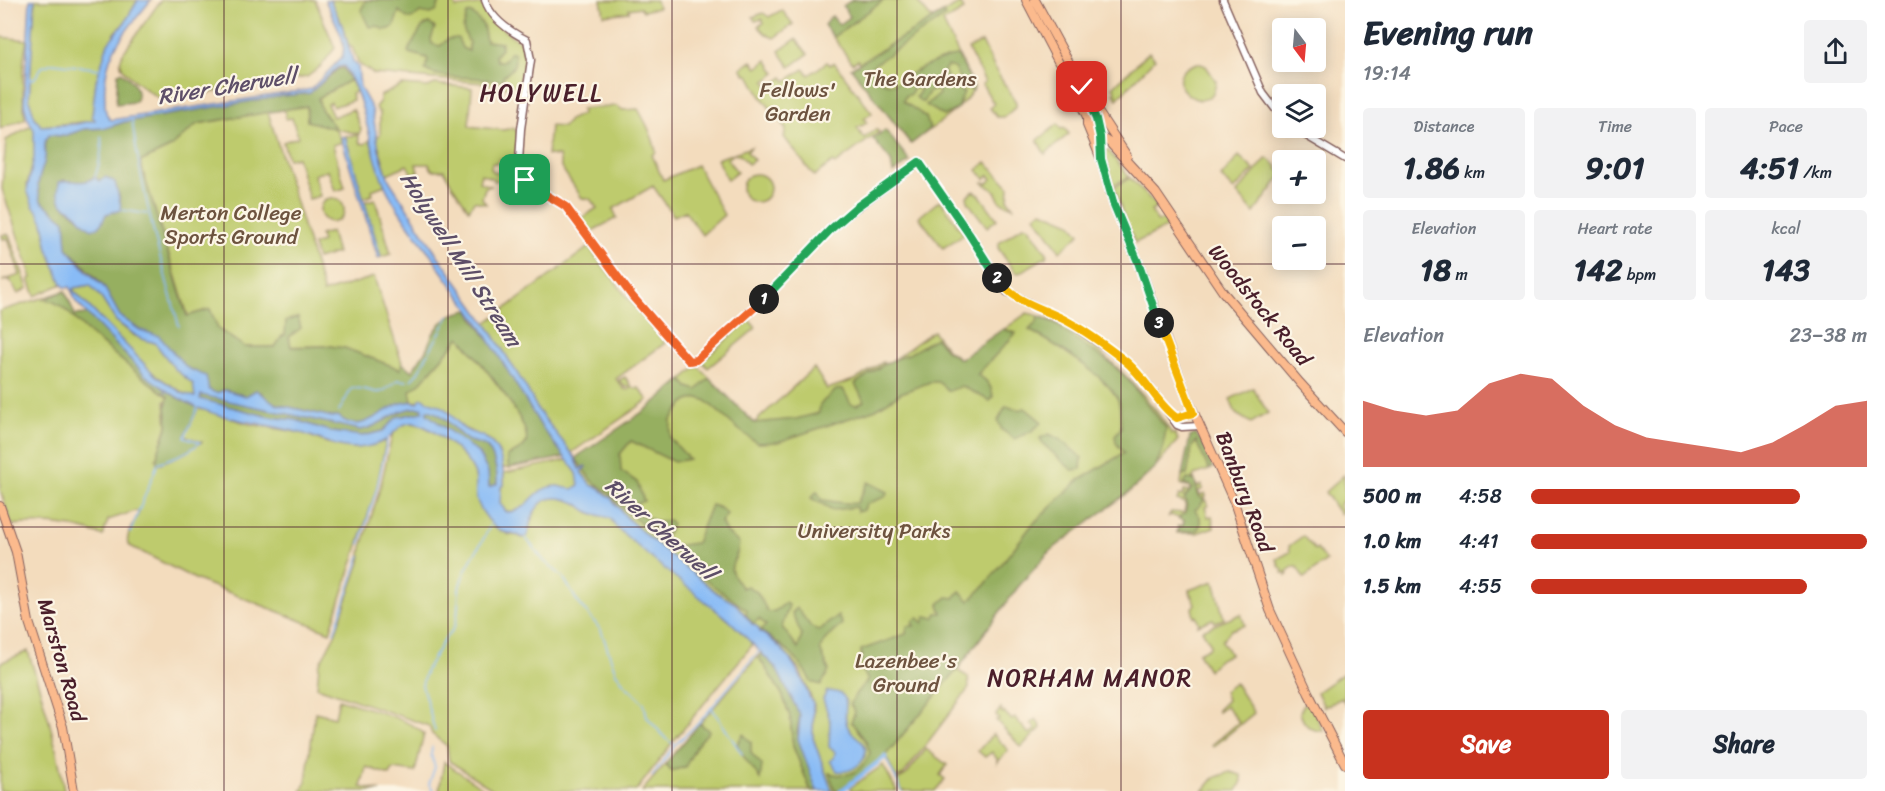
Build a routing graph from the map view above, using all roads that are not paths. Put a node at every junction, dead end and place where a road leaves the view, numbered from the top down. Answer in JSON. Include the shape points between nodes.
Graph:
{"nodes":[{"id":1,"x":485,"y":0,"type":"edge"},
{"id":2,"x":1026,"y":0,"type":"edge"},
{"id":3,"x":1035,"y":0,"type":"edge"},
{"id":4,"x":1223,"y":0,"type":"edge"},
{"id":5,"x":1085,"y":92,"type":"junction"},
{"id":6,"x":1272,"y":105,"type":"edge"},
{"id":7,"x":1087,"y":118,"type":"junction"},
{"id":8,"x":1100,"y":137,"type":"junction"},
{"id":9,"x":1310,"y":138,"type":"edge"},
{"id":10,"x":1113,"y":147,"type":"junction"},
{"id":11,"x":1101,"y":148,"type":"junction"},
{"id":12,"x":1101,"y":159,"type":"junction"},
{"id":13,"x":1345,"y":159,"type":"edge"},
{"id":14,"x":1132,"y":166,"type":"junction"},
{"id":15,"x":1193,"y":413,"type":"junction"},
{"id":16,"x":1170,"y":414,"type":"junction"},
{"id":17,"x":1200,"y":426,"type":"junction"},
{"id":18,"x":1345,"y":432,"type":"edge"},
{"id":19,"x":0,"y":506,"type":"edge"},
{"id":20,"x":1345,"y":764,"type":"edge"},
{"id":21,"x":74,"y":791,"type":"edge"}],
"edges":[{"from":1,"to":16,"type":"street","via":[[504,26],[527,40],[531,60],[521,129],[522,174],[533,187],[566,207],[632,296],[687,359],[699,358],[768,295],[831,229],[919,162],[1007,291],[1068,322],[1128,362]]},
{"from":2,"to":7,"type":"main road"},
{"from":3,"to":5,"type":"main road"},
{"from":4,"to":6,"type":"street","via":[[1263,93]]},
{"from":5,"to":8,"type":"main road"},
{"from":5,"to":14,"type":"main road"},
{"from":7,"to":8,"type":"main road"},
{"from":7,"to":12,"type":"main road"},
{"from":8,"to":10,"type":"main road"},
{"from":8,"to":11,"type":"main road"},
{"from":9,"to":13,"type":"street"},
{"from":10,"to":11,"type":"main road","via":[[1107,144]]},
{"from":10,"to":14,"type":"main road"},
{"from":11,"to":12,"type":"main road"},
{"from":12,"to":15,"type":"main road","name":"Banbury Road","via":[[1123,229]]},
{"from":14,"to":18,"type":"main road","name":"Woodstock Road","via":[[1156,193],[1223,292]]},
{"from":15,"to":16,"type":"street","via":[[1177,418]]},
{"from":15,"to":17,"type":"main road","name":"Banbury Road"},
{"from":16,"to":17,"type":"street","via":[[1177,425]]},
{"from":17,"to":20,"type":"main road","name":"Banbury Road","via":[[1234,502],[1278,628]]},
{"from":19,"to":21,"type":"main road","name":"Marston Road","via":[[16,552],[29,622],[63,727]]}]}
